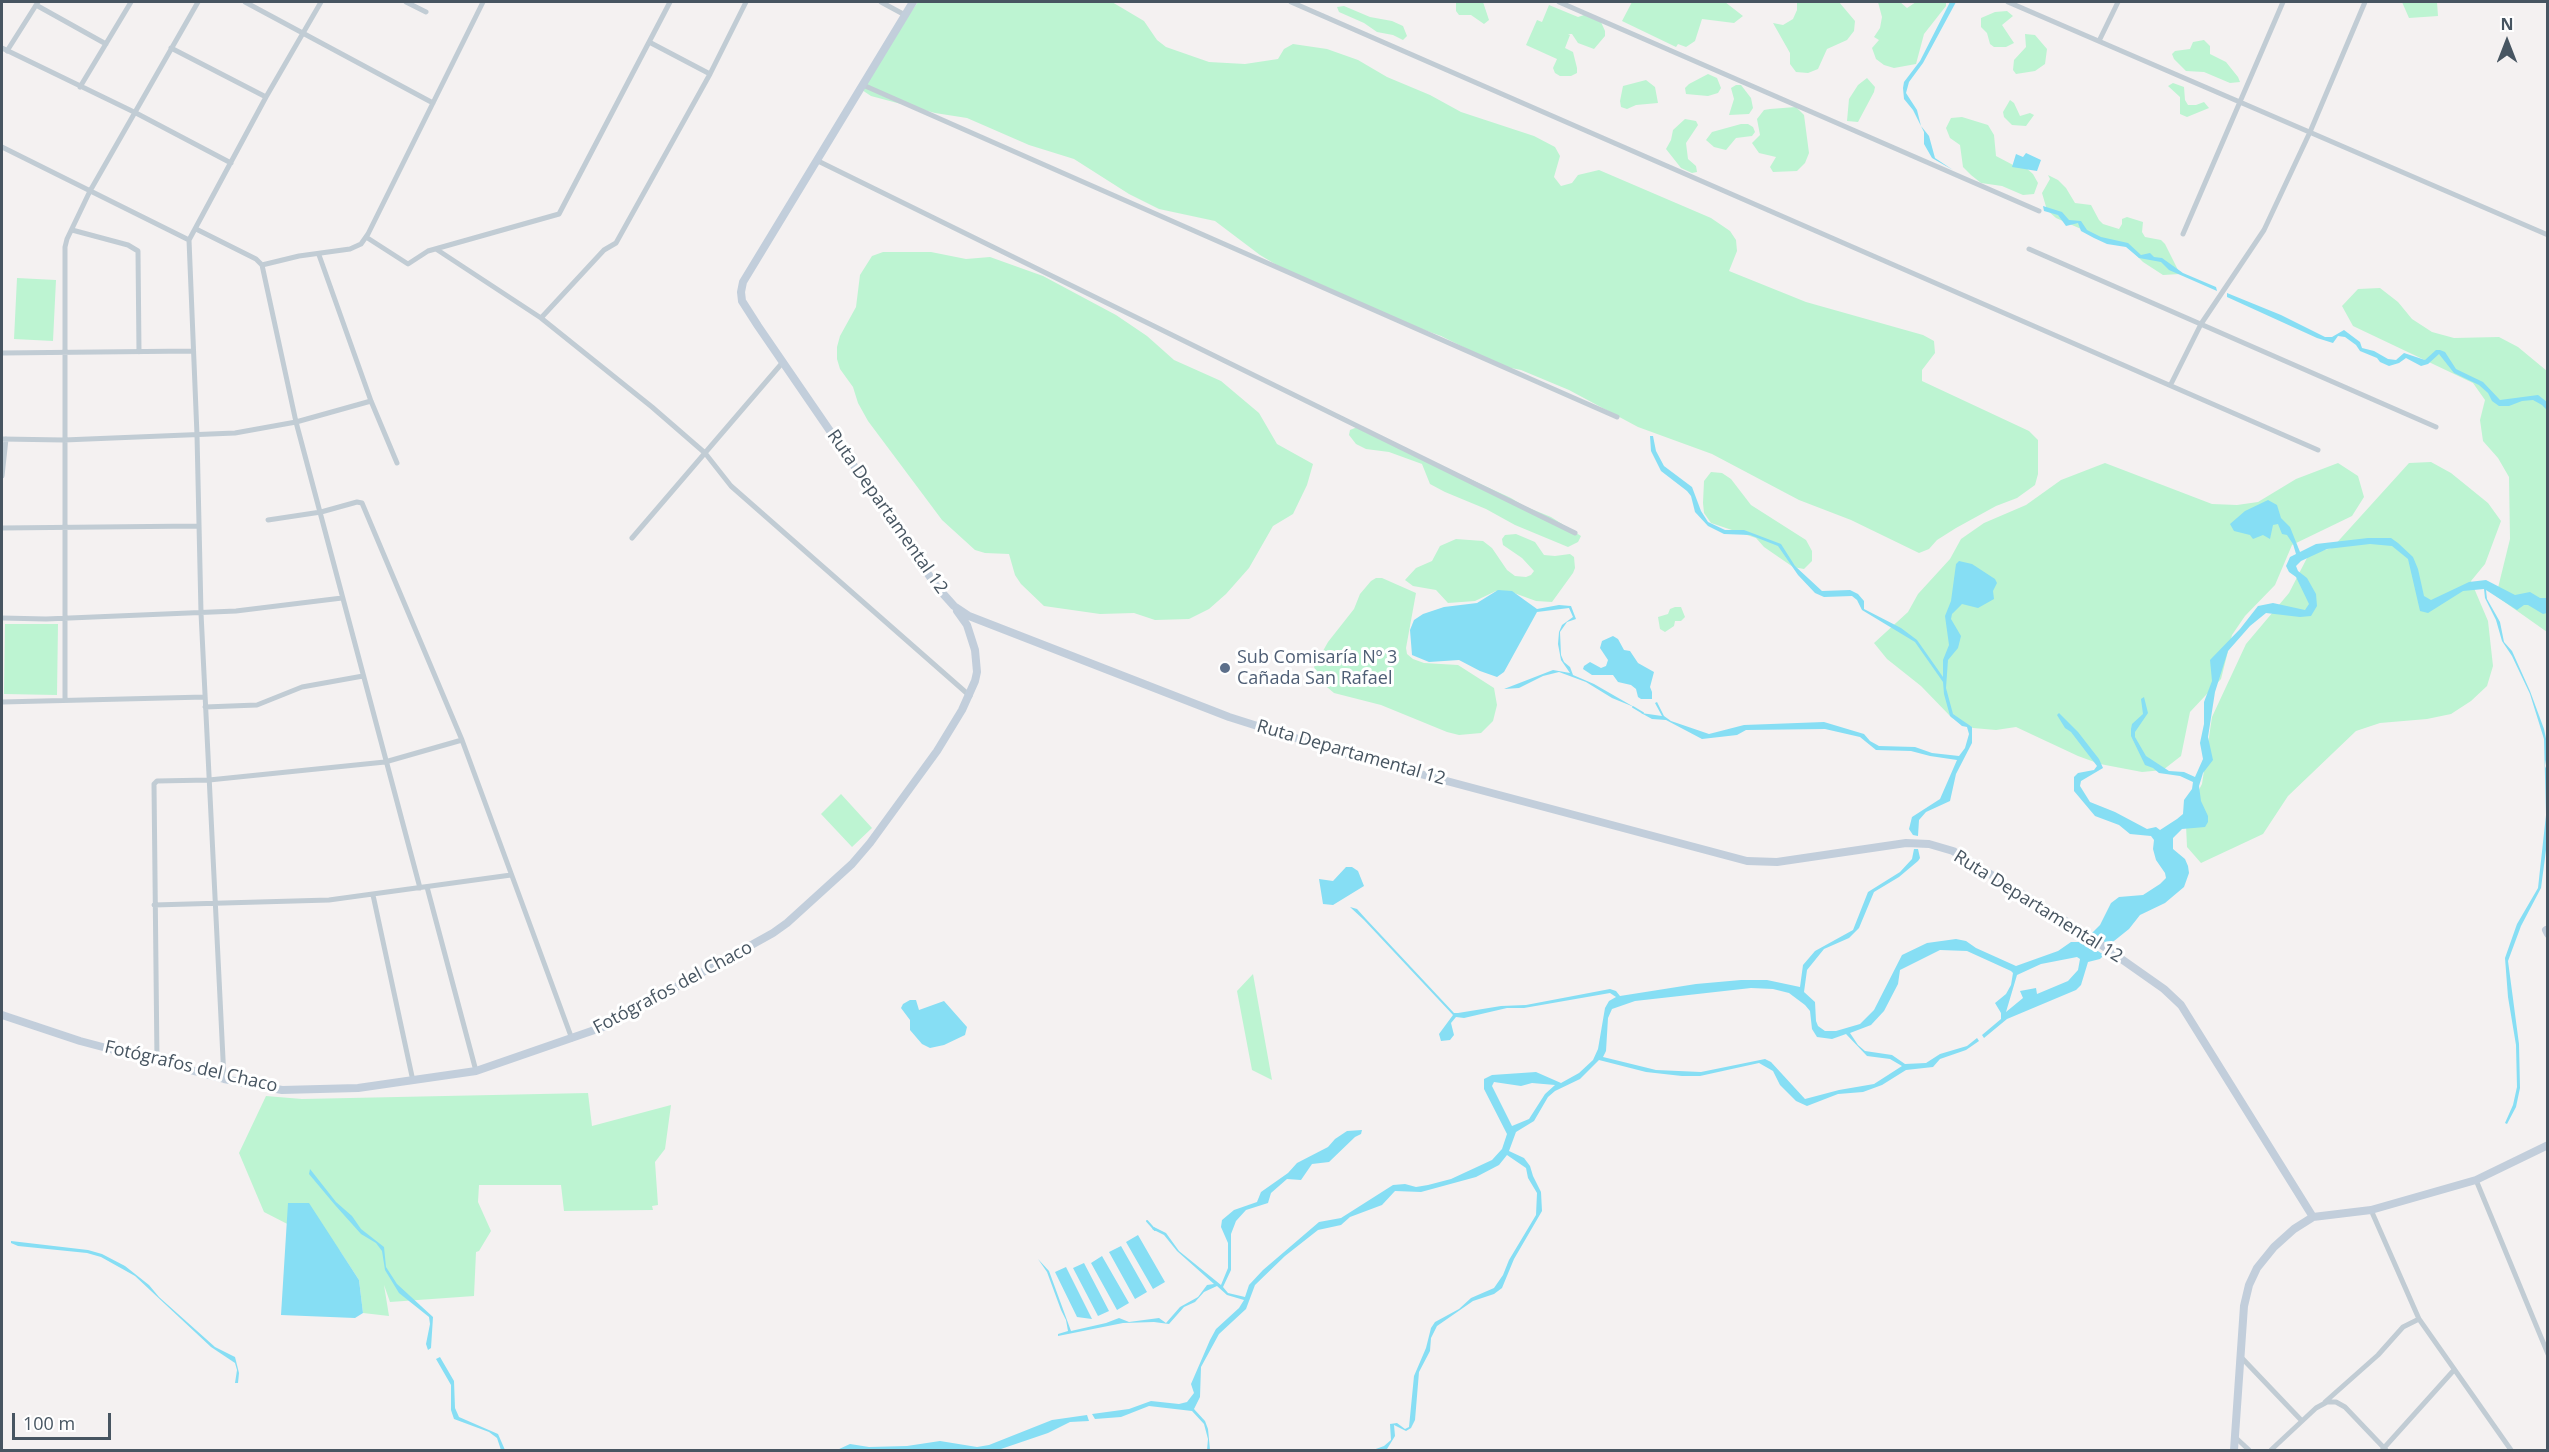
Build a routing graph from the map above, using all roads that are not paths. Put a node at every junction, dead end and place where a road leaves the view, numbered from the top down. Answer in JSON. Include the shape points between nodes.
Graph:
{"nodes":[{"id":1,"x":130,"y":2,"type":"edge"},
{"id":2,"x":198,"y":2,"type":"edge"},
{"id":3,"x":245,"y":2,"type":"edge"},
{"id":4,"x":321,"y":2,"type":"edge"},
{"id":5,"x":406,"y":2,"type":"edge"},
{"id":6,"x":483,"y":2,"type":"edge"},
{"id":7,"x":670,"y":2,"type":"edge"},
{"id":8,"x":746,"y":2,"type":"edge"},
{"id":9,"x":881,"y":2,"type":"edge"},
{"id":10,"x":913,"y":2,"type":"edge"},
{"id":11,"x":1291,"y":2,"type":"edge"},
{"id":12,"x":1559,"y":2,"type":"edge"},
{"id":13,"x":2008,"y":2,"type":"edge"},
{"id":14,"x":2118,"y":2,"type":"edge"},
{"id":15,"x":2283,"y":2,"type":"edge"},
{"id":16,"x":2365,"y":2,"type":"edge"},
{"id":17,"x":37,"y":3,"type":"edge"},
{"id":18,"x":426,"y":12,"type":"dead end"},
{"id":19,"x":905,"y":15,"type":"junction"},
{"id":20,"x":304,"y":33,"type":"junction"},
{"id":21,"x":2099,"y":41,"type":"junction"},
{"id":22,"x":651,"y":43,"type":"junction"},
{"id":23,"x":106,"y":44,"type":"junction"},
{"id":24,"x":171,"y":48,"type":"junction"},
{"id":25,"x":4,"y":50,"type":"edge"},
{"id":26,"x":710,"y":74,"type":"junction"},
{"id":27,"x":863,"y":85,"type":"junction"},
{"id":28,"x":80,"y":87,"type":"junction"},
{"id":29,"x":266,"y":96,"type":"junction"},
{"id":30,"x":2241,"y":102,"type":"junction"},
{"id":31,"x":433,"y":103,"type":"junction"},
{"id":32,"x":136,"y":113,"type":"junction"},
{"id":33,"x":2310,"y":132,"type":"junction"},
{"id":34,"x":2,"y":147,"type":"edge"},
{"id":35,"x":816,"y":160,"type":"junction"},
{"id":36,"x":231,"y":163,"type":"junction"},
{"id":37,"x":90,"y":191,"type":"junction"},
{"id":38,"x":2039,"y":212,"type":"dead end"},
{"id":39,"x":196,"y":229,"type":"junction"},
{"id":40,"x":72,"y":230,"type":"junction"},
{"id":41,"x":2182,"y":234,"type":"dead end"},
{"id":42,"x":2547,"y":235,"type":"edge"},
{"id":43,"x":366,"y":237,"type":"junction"},
{"id":44,"x":189,"y":240,"type":"junction"},
{"id":45,"x":436,"y":249,"type":"junction"},
{"id":46,"x":2029,"y":249,"type":"dead end"},
{"id":47,"x":319,"y":255,"type":"junction"},
{"id":48,"x":262,"y":265,"type":"junction"},
{"id":49,"x":541,"y":318,"type":"junction"},
{"id":50,"x":2201,"y":324,"type":"junction"},
{"id":51,"x":193,"y":351,"type":"junction"},
{"id":52,"x":139,"y":352,"type":"junction"},
{"id":53,"x":2,"y":353,"type":"edge"},
{"id":54,"x":65,"y":353,"type":"junction"},
{"id":55,"x":783,"y":362,"type":"junction"},
{"id":56,"x":2171,"y":384,"type":"junction"},
{"id":57,"x":371,"y":401,"type":"junction"},
{"id":58,"x":1617,"y":417,"type":"dead end"},
{"id":59,"x":296,"y":422,"type":"junction"},
{"id":60,"x":2436,"y":427,"type":"dead end"},
{"id":61,"x":197,"y":435,"type":"junction"},
{"id":62,"x":4,"y":439,"type":"edge"},
{"id":63,"x":64,"y":440,"type":"junction"},
{"id":64,"x":2318,"y":450,"type":"dead end"},
{"id":65,"x":705,"y":453,"type":"junction"},
{"id":66,"x":397,"y":463,"type":"dead end"},
{"id":67,"x":2,"y":476,"type":"edge"},
{"id":68,"x":321,"y":512,"type":"junction"},
{"id":69,"x":268,"y":520,"type":"dead end"},
{"id":70,"x":198,"y":526,"type":"junction"},
{"id":71,"x":2,"y":528,"type":"edge"},
{"id":72,"x":64,"y":528,"type":"junction"},
{"id":73,"x":1575,"y":533,"type":"dead end"},
{"id":74,"x":632,"y":538,"type":"dead end"},
{"id":75,"x":342,"y":598,"type":"junction"},
{"id":76,"x":954,"y":606,"type":"junction"},
{"id":77,"x":201,"y":613,"type":"junction"},
{"id":78,"x":65,"y":617,"type":"junction"},
{"id":79,"x":2,"y":618,"type":"edge"},
{"id":80,"x":363,"y":676,"type":"junction"},
{"id":81,"x":969,"y":696,"type":"junction"},
{"id":82,"x":205,"y":697,"type":"junction"},
{"id":83,"x":65,"y":700,"type":"junction"},
{"id":84,"x":2,"y":702,"type":"edge"},
{"id":85,"x":206,"y":707,"type":"junction"},
{"id":86,"x":462,"y":740,"type":"junction"},
{"id":87,"x":385,"y":762,"type":"junction"},
{"id":88,"x":209,"y":780,"type":"junction"},
{"id":89,"x":511,"y":875,"type":"junction"},
{"id":90,"x":424,"y":888,"type":"junction"},
{"id":91,"x":373,"y":895,"type":"junction"},
{"id":92,"x":215,"y":903,"type":"junction"},
{"id":93,"x":154,"y":905,"type":"junction"},
{"id":94,"x":2,"y":1015,"type":"edge"},
{"id":95,"x":572,"y":1040,"type":"junction"},
{"id":96,"x":157,"y":1061,"type":"junction"},
{"id":97,"x":476,"y":1071,"type":"junction"},
{"id":98,"x":224,"y":1079,"type":"junction"},
{"id":99,"x":413,"y":1081,"type":"junction"},
{"id":100,"x":2547,"y":1145,"type":"edge"},
{"id":101,"x":2476,"y":1180,"type":"junction"},
{"id":102,"x":2372,"y":1210,"type":"junction"},
{"id":103,"x":2313,"y":1217,"type":"junction"},
{"id":104,"x":2419,"y":1319,"type":"junction"},
{"id":105,"x":2547,"y":1354,"type":"edge"},
{"id":106,"x":2240,"y":1356,"type":"junction"},
{"id":107,"x":2454,"y":1370,"type":"junction"},
{"id":108,"x":2321,"y":1405,"type":"junction"},
{"id":109,"x":2302,"y":1421,"type":"junction"},
{"id":110,"x":2236,"y":1438,"type":"junction"},
{"id":111,"x":2234,"y":1450,"type":"edge"},
{"id":112,"x":2249,"y":1450,"type":"edge"},
{"id":113,"x":2271,"y":1450,"type":"edge"},
{"id":114,"x":2384,"y":1450,"type":"edge"},
{"id":115,"x":2511,"y":1450,"type":"edge"}],
"edges":[{"from":1,"to":23,"type":"street"},
{"from":2,"to":24,"type":"street"},
{"from":3,"to":20,"type":"street"},
{"from":4,"to":20,"type":"street"},
{"from":5,"to":18,"type":"street"},
{"from":6,"to":31,"type":"street"},
{"from":7,"to":22,"type":"street"},
{"from":8,"to":26,"type":"street"},
{"from":9,"to":19,"type":"street"},
{"from":10,"to":19,"type":"main road","name":"Ruta Departamental 12"},
{"from":11,"to":56,"type":"street"},
{"from":12,"to":38,"type":"street"},
{"from":13,"to":21,"type":"street"},
{"from":14,"to":21,"type":"street"},
{"from":15,"to":30,"type":"street"},
{"from":16,"to":33,"type":"street"},
{"from":17,"to":23,"type":"street"},
{"from":17,"to":25,"type":"street"},
{"from":19,"to":27,"type":"main road","name":"Ruta Departamental 12"},
{"from":20,"to":29,"type":"street"},
{"from":20,"to":31,"type":"street"},
{"from":21,"to":30,"type":"street"},
{"from":22,"to":26,"type":"street"},
{"from":22,"to":45,"type":"street","via":[[559,214]]},
{"from":23,"to":28,"type":"street"},
{"from":24,"to":29,"type":"street"},
{"from":24,"to":32,"type":"street"},
{"from":25,"to":28,"type":"street"},
{"from":26,"to":49,"type":"street","via":[[616,243],[604,250]]},
{"from":27,"to":35,"type":"main road","name":"Ruta Departamental 12"},
{"from":27,"to":58,"type":"street"},
{"from":28,"to":32,"type":"street"},
{"from":29,"to":36,"type":"street"},
{"from":30,"to":33,"type":"street"},
{"from":30,"to":41,"type":"street"},
{"from":31,"to":43,"type":"street"},
{"from":32,"to":36,"type":"street"},
{"from":32,"to":37,"type":"street"},
{"from":33,"to":42,"type":"street"},
{"from":33,"to":50,"type":"street","via":[[2264,230]]},
{"from":34,"to":37,"type":"street"},
{"from":35,"to":55,"type":"main road","name":"Ruta Departamental 12","via":[[743,282],[741,292],[742,301]]},
{"from":35,"to":73,"type":"street"},
{"from":36,"to":39,"type":"street"},
{"from":37,"to":40,"type":"street"},
{"from":37,"to":44,"type":"street"},
{"from":39,"to":44,"type":"street"},
{"from":39,"to":48,"type":"street"},
{"from":40,"to":52,"type":"street","via":[[138,251]]},
{"from":40,"to":54,"type":"street","via":[[65,247]]},
{"from":43,"to":45,"type":"street","via":[[408,264]]},
{"from":43,"to":47,"type":"street","via":[[350,249]]},
{"from":44,"to":51,"type":"street"},
{"from":45,"to":49,"type":"street"},
{"from":46,"to":50,"type":"street"},
{"from":47,"to":48,"type":"street"},
{"from":47,"to":57,"type":"street"},
{"from":48,"to":59,"type":"street"},
{"from":49,"to":65,"type":"street"},
{"from":50,"to":56,"type":"street"},
{"from":50,"to":60,"type":"street"},
{"from":51,"to":52,"type":"street"},
{"from":51,"to":61,"type":"street"},
{"from":52,"to":54,"type":"street"},
{"from":53,"to":54,"type":"street"},
{"from":54,"to":63,"type":"street"},
{"from":55,"to":65,"type":"street"},
{"from":55,"to":76,"type":"main road","name":"Ruta Departamental 12","via":[[937,587]]},
{"from":56,"to":64,"type":"street"},
{"from":57,"to":59,"type":"street"},
{"from":57,"to":66,"type":"street"},
{"from":59,"to":61,"type":"street"},
{"from":59,"to":68,"type":"street"},
{"from":61,"to":63,"type":"street"},
{"from":61,"to":70,"type":"street"},
{"from":62,"to":63,"type":"street"},
{"from":62,"to":67,"type":"street"},
{"from":63,"to":72,"type":"street"},
{"from":65,"to":74,"type":"street"},
{"from":65,"to":81,"type":"street","via":[[731,486]]},
{"from":68,"to":69,"type":"street"},
{"from":68,"to":75,"type":"street"},
{"from":68,"to":86,"type":"street","via":[[362,503]]},
{"from":70,"to":72,"type":"street"},
{"from":70,"to":77,"type":"street"},
{"from":71,"to":72,"type":"street"},
{"from":72,"to":78,"type":"street"},
{"from":75,"to":77,"type":"street"},
{"from":75,"to":80,"type":"street"},
{"from":76,"to":81,"type":"main road","name":"Fotógrafos del Chaco","via":[[967,625],[977,660]]},
{"from":76,"to":103,"type":"main road","name":"Ruta Departamental 12","via":[[969,616],[1219,714],[1349,755],[1747,861],[1777,862],[1906,843],[1953,851],[2164,989],[2190,1016]]},
{"from":77,"to":78,"type":"street"},
{"from":77,"to":82,"type":"street"},
{"from":78,"to":79,"type":"street"},
{"from":78,"to":83,"type":"street"},
{"from":80,"to":85,"type":"street","via":[[302,687],[257,705]]},
{"from":80,"to":87,"type":"street"},
{"from":81,"to":95,"type":"main road","name":"Fotógrafos del Chaco","via":[[937,751],[870,843],[788,923],[630,1014]]},
{"from":82,"to":83,"type":"street"},
{"from":82,"to":85,"type":"street"},
{"from":83,"to":84,"type":"street"},
{"from":85,"to":88,"type":"street"},
{"from":86,"to":87,"type":"street"},
{"from":86,"to":89,"type":"street"},
{"from":87,"to":88,"type":"street"},
{"from":87,"to":90,"type":"street"},
{"from":88,"to":92,"type":"street"},
{"from":88,"to":93,"type":"street","via":[[154,784]]},
{"from":89,"to":90,"type":"street"},
{"from":89,"to":95,"type":"street"},
{"from":90,"to":91,"type":"street"},
{"from":90,"to":97,"type":"street"},
{"from":91,"to":92,"type":"street"},
{"from":91,"to":99,"type":"street"},
{"from":92,"to":93,"type":"street"},
{"from":92,"to":98,"type":"street"},
{"from":93,"to":96,"type":"street"},
{"from":94,"to":96,"type":"main road","name":"Fotógrafos del Chaco","via":[[45,1031]]},
{"from":95,"to":97,"type":"main road","name":"Fotógrafos del Chaco"},
{"from":96,"to":98,"type":"main road","name":"Fotógrafos del Chaco"},
{"from":97,"to":99,"type":"main road","name":"Fotógrafos del Chaco"},
{"from":98,"to":99,"type":"main road","name":"Fotógrafos del Chaco","via":[[282,1089],[332,1090]]},
{"from":100,"to":101,"type":"main road"},
{"from":101,"to":102,"type":"main road"},
{"from":101,"to":105,"type":"street"},
{"from":102,"to":103,"type":"main road"},
{"from":102,"to":104,"type":"street"},
{"from":103,"to":106,"type":"main road","via":[[2288,1235],[2257,1268],[2244,1306]]},
{"from":104,"to":107,"type":"street"},
{"from":104,"to":108,"type":"street","via":[[2403,1327],[2378,1355]]},
{"from":106,"to":109,"type":"street"},
{"from":106,"to":110,"type":"main road"},
{"from":107,"to":114,"type":"street"},
{"from":107,"to":115,"type":"street"},
{"from":108,"to":109,"type":"street"},
{"from":108,"to":114,"type":"street","via":[[2336,1402],[2345,1407]]},
{"from":109,"to":113,"type":"street"},
{"from":110,"to":111,"type":"main road"},
{"from":110,"to":112,"type":"street"}]}
